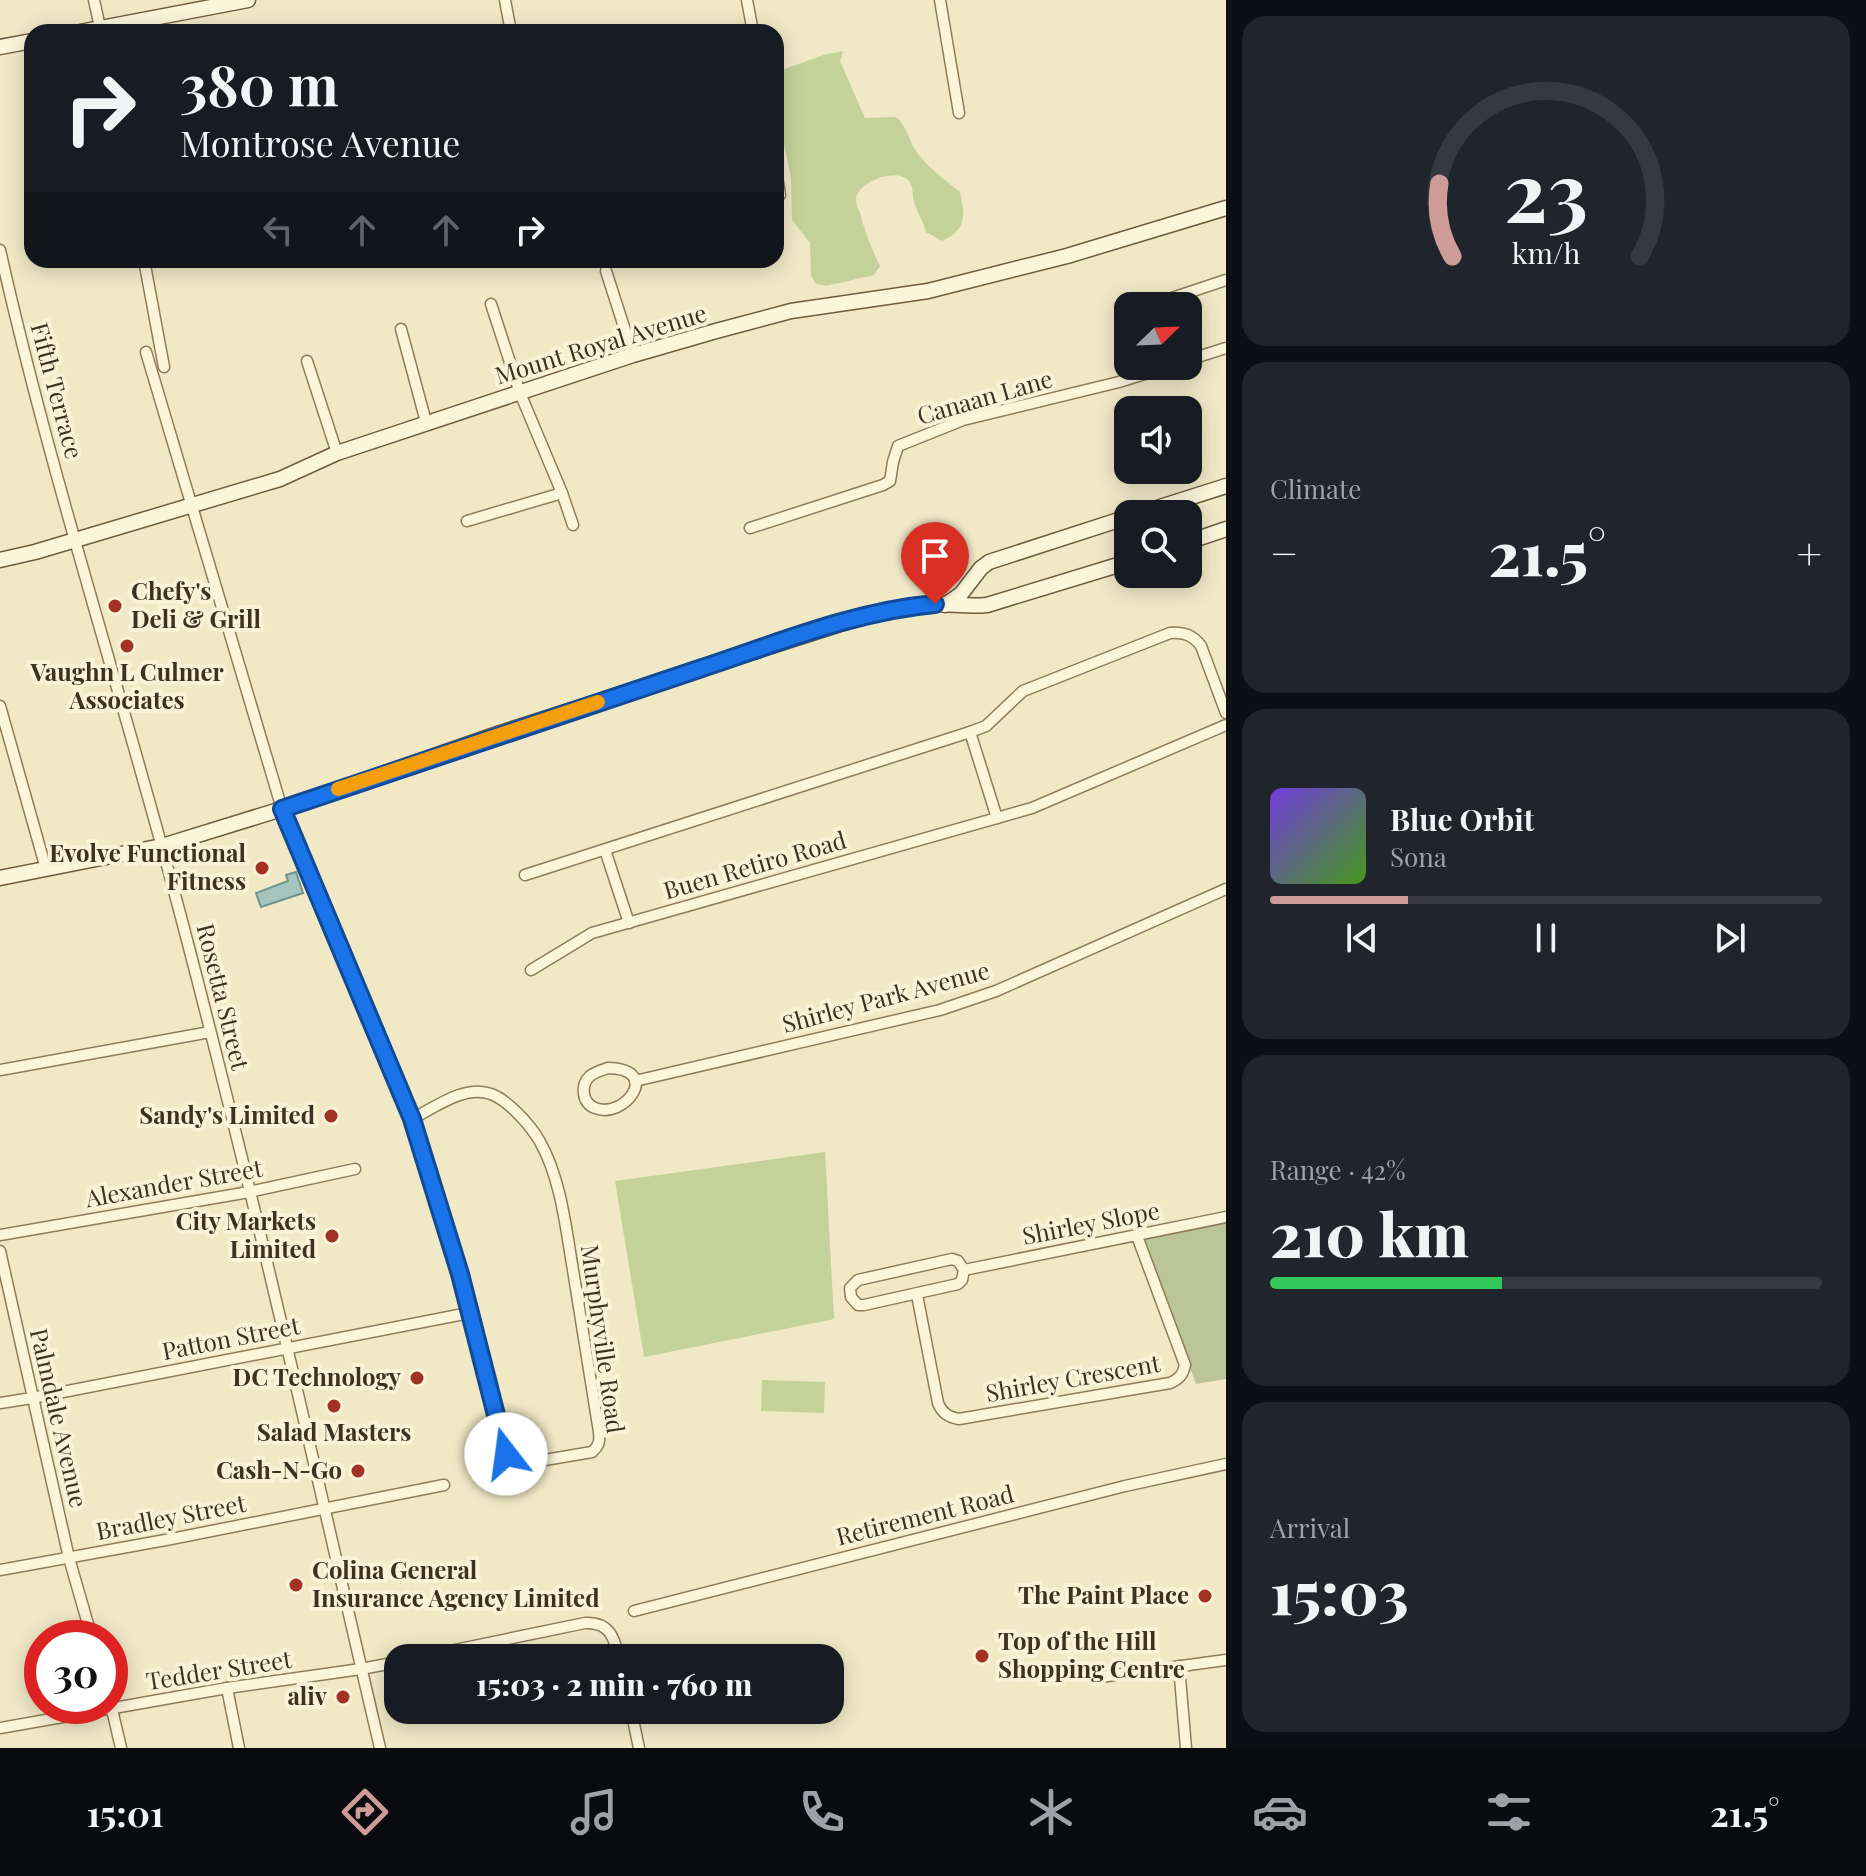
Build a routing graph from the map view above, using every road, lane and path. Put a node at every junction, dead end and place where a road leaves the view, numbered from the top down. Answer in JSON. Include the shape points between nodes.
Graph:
{"nodes":[{"id":1,"x":94,"y":0,"type":"edge"},
{"id":2,"x":248,"y":0,"type":"edge"},
{"id":3,"x":505,"y":0,"type":"edge"},
{"id":4,"x":747,"y":0,"type":"edge"},
{"id":5,"x":940,"y":0,"type":"edge"},
{"id":6,"x":100,"y":24,"type":"edge"},
{"id":7,"x":130,"y":24,"type":"edge"},
{"id":8,"x":510,"y":24,"type":"edge"},
{"id":9,"x":752,"y":24,"type":"edge"},
{"id":10,"x":24,"y":42,"type":"edge"},
{"id":11,"x":0,"y":47,"type":"edge"},
{"id":12,"x":959,"y":113,"type":"dead end"},
{"id":13,"x":1226,"y":208,"type":"edge"},
{"id":14,"x":0,"y":250,"type":"edge"},
{"id":15,"x":145,"y":268,"type":"edge"},
{"id":16,"x":606,"y":271,"type":"dead end"},
{"id":17,"x":1226,"y":280,"type":"edge"},
{"id":18,"x":1190,"y":292,"type":"edge"},
{"id":19,"x":491,"y":304,"type":"dead end"},
{"id":20,"x":401,"y":329,"type":"dead end"},
{"id":21,"x":1226,"y":348,"type":"edge"},
{"id":22,"x":146,"y":352,"type":"dead end"},
{"id":23,"x":633,"y":355,"type":"junction"},
{"id":24,"x":1202,"y":356,"type":"edge"},
{"id":25,"x":307,"y":361,"type":"dead end"},
{"id":26,"x":164,"y":367,"type":"dead end"},
{"id":27,"x":1125,"y":380,"type":"edge"},
{"id":28,"x":520,"y":393,"type":"junction"},
{"id":29,"x":426,"y":422,"type":"junction"},
{"id":30,"x":337,"y":453,"type":"junction"},
{"id":31,"x":1226,"y":486,"type":"edge"},
{"id":32,"x":562,"y":493,"type":"junction"},
{"id":33,"x":1182,"y":500,"type":"edge"},
{"id":34,"x":192,"y":507,"type":"junction"},
{"id":35,"x":467,"y":521,"type":"dead end"},
{"id":36,"x":1114,"y":522,"type":"edge"},
{"id":37,"x":573,"y":525,"type":"dead end"},
{"id":38,"x":750,"y":528,"type":"dead end"},
{"id":39,"x":1226,"y":529,"type":"edge"},
{"id":40,"x":1202,"y":537,"type":"edge"},
{"id":41,"x":75,"y":541,"type":"junction"},
{"id":42,"x":0,"y":560,"type":"edge"},
{"id":43,"x":1114,"y":566,"type":"edge"},
{"id":44,"x":945,"y":605,"type":"junction"},
{"id":45,"x":0,"y":706,"type":"edge"},
{"id":46,"x":1226,"y":713,"type":"edge"},
{"id":47,"x":1226,"y":725,"type":"edge"},
{"id":48,"x":970,"y":732,"type":"junction"},
{"id":49,"x":282,"y":809,"type":"junction"},
{"id":50,"x":997,"y":818,"type":"junction"},
{"id":51,"x":162,"y":846,"type":"junction"},
{"id":52,"x":605,"y":850,"type":"junction"},
{"id":53,"x":46,"y":869,"type":"junction"},
{"id":54,"x":525,"y":875,"type":"dead end"},
{"id":55,"x":0,"y":878,"type":"edge"},
{"id":56,"x":1226,"y":889,"type":"edge"},
{"id":57,"x":629,"y":923,"type":"junction"},
{"id":58,"x":531,"y":970,"type":"dead end"},
{"id":59,"x":210,"y":1032,"type":"junction"},
{"id":60,"x":0,"y":1070,"type":"edge"},
{"id":61,"x":635,"y":1081,"type":"junction"},
{"id":62,"x":412,"y":1119,"type":"junction"},
{"id":63,"x":355,"y":1169,"type":"dead end"},
{"id":64,"x":249,"y":1192,"type":"junction"},
{"id":65,"x":1226,"y":1217,"type":"edge"},
{"id":66,"x":0,"y":1235,"type":"edge"},
{"id":67,"x":1137,"y":1236,"type":"junction"},
{"id":68,"x":0,"y":1251,"type":"edge"},
{"id":69,"x":964,"y":1270,"type":"junction"},
{"id":70,"x":917,"y":1295,"type":"junction"},
{"id":71,"x":469,"y":1313,"type":"junction"},
{"id":72,"x":286,"y":1349,"type":"junction"},
{"id":73,"x":32,"y":1398,"type":"junction"},
{"id":74,"x":0,"y":1403,"type":"edge"},
{"id":75,"x":1226,"y":1464,"type":"edge"},
{"id":76,"x":444,"y":1485,"type":"dead end"},
{"id":77,"x":323,"y":1508,"type":"junction"},
{"id":78,"x":69,"y":1558,"type":"junction"},
{"id":79,"x":0,"y":1570,"type":"edge"},
{"id":80,"x":634,"y":1611,"type":"dead end"},
{"id":81,"x":87,"y":1620,"type":"edge"},
{"id":82,"x":484,"y":1644,"type":"edge"},
{"id":83,"x":614,"y":1644,"type":"edge"},
{"id":84,"x":1226,"y":1660,"type":"edge"},
{"id":85,"x":384,"y":1665,"type":"edge"},
{"id":86,"x":1179,"y":1666,"type":"junction"},
{"id":87,"x":361,"y":1669,"type":"junction"},
{"id":88,"x":1100,"y":1677,"type":"dead end"},
{"id":89,"x":227,"y":1688,"type":"junction"},
{"id":90,"x":128,"y":1703,"type":"edge"},
{"id":91,"x":24,"y":1723,"type":"edge"},
{"id":92,"x":115,"y":1724,"type":"edge"},
{"id":93,"x":634,"y":1724,"type":"edge"},
{"id":94,"x":0,"y":1728,"type":"edge"},
{"id":95,"x":121,"y":1748,"type":"edge"},
{"id":96,"x":239,"y":1748,"type":"edge"},
{"id":97,"x":380,"y":1748,"type":"edge"},
{"id":98,"x":639,"y":1748,"type":"edge"},
{"id":99,"x":1186,"y":1748,"type":"edge"}],
"edges":[{"from":1,"to":6,"type":"street"},
{"from":2,"to":7,"type":"street"},
{"from":3,"to":8,"type":"street"},
{"from":4,"to":9,"type":"street"},
{"from":5,"to":12,"type":"street"},
{"from":10,"to":11,"type":"street"},
{"from":13,"to":23,"type":"street","name":"Mount Royal Avenue","via":[[928,291],[791,311]]},
{"from":14,"to":41,"type":"street","name":"Fifth Terrace"},
{"from":15,"to":26,"type":"street"},
{"from":16,"to":23,"type":"street"},
{"from":17,"to":18,"type":"street"},
{"from":19,"to":28,"type":"street"},
{"from":20,"to":29,"type":"street"},
{"from":21,"to":24,"type":"street"},
{"from":22,"to":34,"type":"street","name":"Murphyville Road"},
{"from":23,"to":28,"type":"street","name":"Mount Royal Avenue"},
{"from":25,"to":30,"type":"street"},
{"from":27,"to":38,"type":"street","name":"Canaan Lane","via":[[963,420],[898,446],[890,481],[883,485]]},
{"from":28,"to":29,"type":"street","name":"Mount Royal Avenue"},
{"from":28,"to":32,"type":"street"},
{"from":29,"to":30,"type":"street","name":"Mount Royal Avenue"},
{"from":30,"to":34,"type":"street","name":"Mount Royal Avenue","via":[[280,479]]},
{"from":31,"to":33,"type":"street"},
{"from":32,"to":35,"type":"street"},
{"from":32,"to":37,"type":"street"},
{"from":34,"to":41,"type":"street","name":"Mount Royal Avenue"},
{"from":34,"to":49,"type":"street","name":"Murphyville Road"},
{"from":36,"to":44,"type":"street","via":[[989,562]]},
{"from":39,"to":40,"type":"street"},
{"from":41,"to":42,"type":"street","name":"Mount Royal Avenue"},
{"from":41,"to":51,"type":"street","name":"Rosetta Street"},
{"from":43,"to":44,"type":"street","via":[[987,605]]},
{"from":44,"to":49,"type":"street","via":[[903,607],[836,624]]},
{"from":45,"to":53,"type":"street"},
{"from":46,"to":48,"type":"street","via":[[1201,646],[1181,632],[1023,691],[986,726]]},
{"from":47,"to":50,"type":"street","name":"Buen Retiro Road"},
{"from":48,"to":50,"type":"street"},
{"from":48,"to":52,"type":"street"},
{"from":49,"to":51,"type":"street"},
{"from":49,"to":62,"type":"street","name":"Murphyville Road"},
{"from":50,"to":57,"type":"street","name":"Buen Retiro Road"},
{"from":51,"to":53,"type":"street"},
{"from":51,"to":59,"type":"street","name":"Rosetta Street"},
{"from":52,"to":54,"type":"street"},
{"from":52,"to":57,"type":"street"},
{"from":53,"to":55,"type":"street"},
{"from":56,"to":61,"type":"street","name":"Shirley Park Avenue","via":[[996,991],[940,1010]]},
{"from":57,"to":58,"type":"street","name":"Buen Retiro Road","via":[[592,933]]},
{"from":59,"to":60,"type":"street"},
{"from":59,"to":64,"type":"street","name":"Rosetta Street"},
{"from":61,"to":61,"type":"street","name":"Shirley Park Avenue","via":[[634,1094],[616,1106],[596,1108],[584,1095],[588,1077],[608,1068],[629,1072]]},
{"from":62,"to":71,"type":"street","name":"Murphyville Road"},
{"from":62,"to":71,"type":"street","name":"Murphyville Road","via":[[461,1094],[491,1093],[527,1123],[539,1141],[563,1211],[600,1440],[592,1452],[512,1461]]},
{"from":63,"to":64,"type":"street","name":"Alexander Street"},
{"from":64,"to":66,"type":"street","name":"Alexander Street"},
{"from":64,"to":72,"type":"street","name":"Rosetta Street"},
{"from":65,"to":67,"type":"street","name":"Shirley Slope"},
{"from":67,"to":69,"type":"street","name":"Shirley Slope"},
{"from":67,"to":70,"type":"street","name":"Shirley Crescent","via":[[1185,1365],[1170,1383],[951,1418],[938,1403]]},
{"from":68,"to":73,"type":"street","name":"Palmdale Avenue"},
{"from":69,"to":70,"type":"street","name":"Shirley Slope","via":[[958,1284]]},
{"from":69,"to":70,"type":"street","name":"Shirley Slope","via":[[958,1261],[945,1260],[870,1276],[853,1284],[850,1292],[854,1302],[864,1305]]},
{"from":71,"to":72,"type":"street","name":"Patton Street"},
{"from":72,"to":73,"type":"street","name":"Patton Street"},
{"from":72,"to":77,"type":"street","name":"Rosetta Street"},
{"from":73,"to":74,"type":"street","name":"Patton Street"},
{"from":73,"to":78,"type":"street","name":"Palmdale Avenue"},
{"from":75,"to":80,"type":"street","name":"Retirement Road"},
{"from":76,"to":77,"type":"street","name":"Bradley Street"},
{"from":77,"to":78,"type":"street","name":"Bradley Street"},
{"from":77,"to":87,"type":"street","name":"Rosetta Street"},
{"from":78,"to":79,"type":"street","name":"Bradley Street"},
{"from":78,"to":81,"type":"street","name":"Palmdale Avenue"},
{"from":82,"to":83,"type":"street","via":[[585,1623],[602,1625]]},
{"from":84,"to":86,"type":"street"},
{"from":85,"to":87,"type":"street","name":"Tedder Street"},
{"from":86,"to":88,"type":"street"},
{"from":86,"to":99,"type":"street"},
{"from":87,"to":89,"type":"street","name":"Tedder Street"},
{"from":87,"to":97,"type":"street","name":"Rosetta Street"},
{"from":89,"to":90,"type":"street","name":"Tedder Street"},
{"from":89,"to":96,"type":"street"},
{"from":91,"to":94,"type":"street","name":"Tedder Street"},
{"from":92,"to":95,"type":"street"},
{"from":93,"to":98,"type":"street"}]}
